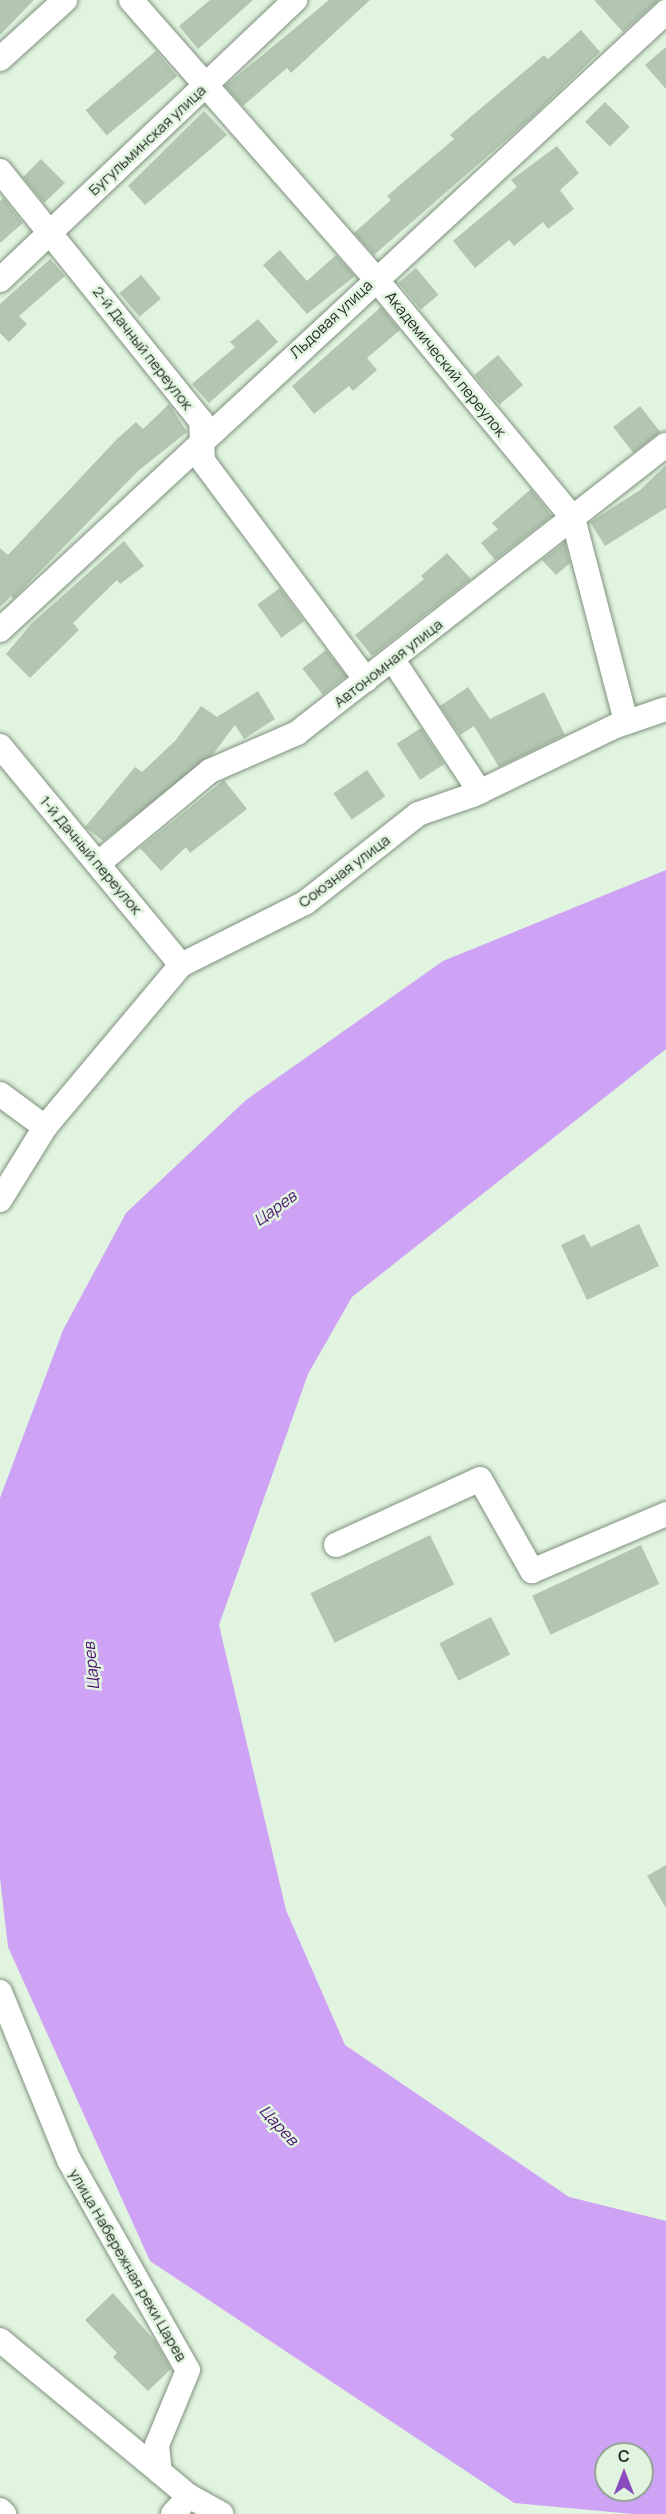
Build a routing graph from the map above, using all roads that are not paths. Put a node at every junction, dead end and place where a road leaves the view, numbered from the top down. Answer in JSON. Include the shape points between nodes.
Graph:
{"nodes":[{"id":1,"x":66,"y":0,"type":"edge"},
{"id":2,"x":131,"y":0,"type":"edge"},
{"id":3,"x":295,"y":0,"type":"edge"},
{"id":4,"x":666,"y":12,"type":"edge"},
{"id":5,"x":0,"y":59,"type":"edge"},
{"id":6,"x":206,"y":84,"type":"junction"},
{"id":7,"x":0,"y":171,"type":"edge"},
{"id":8,"x":51,"y":231,"type":"junction"},
{"id":9,"x":375,"y":278,"type":"junction"},
{"id":10,"x":0,"y":280,"type":"edge"},
{"id":11,"x":203,"y":438,"type":"junction"},
{"id":12,"x":666,"y":445,"type":"edge"},
{"id":13,"x":573,"y":518,"type":"junction"},
{"id":14,"x":0,"y":630,"type":"edge"},
{"id":15,"x":393,"y":660,"type":"junction"},
{"id":16,"x":366,"y":680,"type":"junction"},
{"id":17,"x":666,"y":709,"type":"edge"},
{"id":18,"x":626,"y":722,"type":"junction"},
{"id":19,"x":0,"y":746,"type":"edge"},
{"id":20,"x":480,"y":792,"type":"junction"},
{"id":21,"x":99,"y":862,"type":"junction"},
{"id":22,"x":181,"y":965,"type":"junction"},
{"id":23,"x":0,"y":1094,"type":"edge"},
{"id":24,"x":45,"y":1127,"type":"junction"},
{"id":25,"x":0,"y":1200,"type":"edge"},
{"id":26,"x":666,"y":1514,"type":"edge"},
{"id":27,"x":336,"y":1545,"type":"dead end"},
{"id":28,"x":0,"y":1992,"type":"edge"},
{"id":29,"x":0,"y":2340,"type":"edge"},
{"id":30,"x":160,"y":2472,"type":"junction"},
{"id":31,"x":189,"y":2496,"type":"junction"},
{"id":32,"x":0,"y":2510,"type":"edge"},
{"id":33,"x":4,"y":2514,"type":"edge"},
{"id":34,"x":173,"y":2514,"type":"edge"},
{"id":35,"x":221,"y":2514,"type":"edge"}],
"edges":[{"from":1,"to":5,"type":"street"},
{"from":2,"to":6,"type":"street","name":"Академический переулок"},
{"from":3,"to":6,"type":"street","name":"Бугульминская улица"},
{"from":4,"to":9,"type":"street","name":"Льдовая улица"},
{"from":6,"to":8,"type":"street","name":"Бугульминская улица"},
{"from":6,"to":9,"type":"street","name":"Академический переулок"},
{"from":7,"to":8,"type":"street","name":"2-й Дачный переулок"},
{"from":8,"to":10,"type":"street","name":"Бугульминская улица"},
{"from":8,"to":11,"type":"street","name":"2-й Дачный переулок","via":[[201,421]]},
{"from":9,"to":11,"type":"street","name":"Льдовая улица"},
{"from":9,"to":13,"type":"street","name":"Академический переулок"},
{"from":11,"to":14,"type":"street","name":"Льдовая улица"},
{"from":11,"to":16,"type":"street","name":"2-й Дачный переулок","via":[[202,461]]},
{"from":12,"to":13,"type":"street","name":"Автономная улица"},
{"from":13,"to":15,"type":"street","name":"Автономная улица"},
{"from":13,"to":18,"type":"street","name":"Академический переулок"},
{"from":15,"to":16,"type":"street","name":"Автономная улица"},
{"from":15,"to":20,"type":"street"},
{"from":16,"to":21,"type":"street","name":"Автономная улица","via":[[297,733],[210,771]]},
{"from":17,"to":18,"type":"street","name":"Союзная улица"},
{"from":18,"to":20,"type":"street","name":"Союзная улица"},
{"from":19,"to":21,"type":"street","name":"1-й Дачный переулок"},
{"from":20,"to":22,"type":"street","name":"Союзная улица","via":[[418,814],[305,903]]},
{"from":21,"to":22,"type":"street","name":"1-й Дачный переулок"},
{"from":22,"to":24,"type":"street","name":"Союзная улица"},
{"from":23,"to":24,"type":"street"},
{"from":24,"to":25,"type":"street","name":"Союзная улица"},
{"from":26,"to":27,"type":"street","via":[[532,1571],[480,1479]]},
{"from":28,"to":30,"type":"street","name":"улица Набережная реки Царев","via":[[69,2160],[188,2370],[157,2445]]},
{"from":29,"to":30,"type":"street"},
{"from":30,"to":31,"type":"street"},
{"from":31,"to":34,"type":"street"},
{"from":31,"to":35,"type":"street"},
{"from":32,"to":33,"type":"street"}]}
